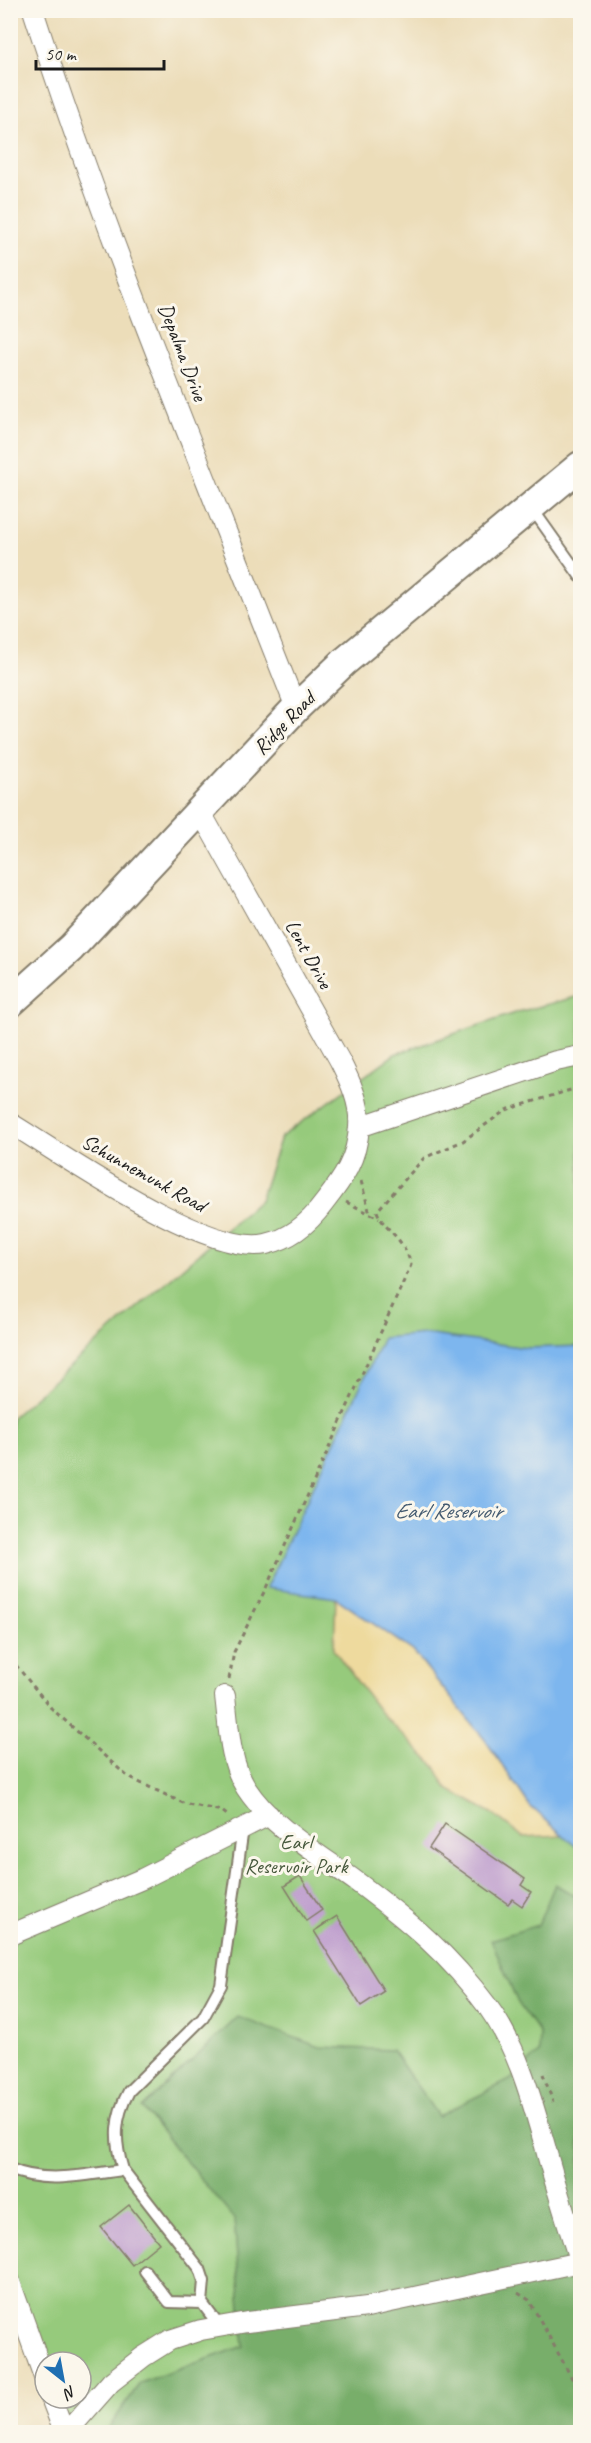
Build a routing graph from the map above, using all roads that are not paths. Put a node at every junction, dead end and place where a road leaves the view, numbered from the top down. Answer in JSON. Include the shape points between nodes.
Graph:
{"nodes":[{"id":1,"x":33,"y":10,"type":"edge"},
{"id":2,"x":580,"y":466,"type":"edge"},
{"id":3,"x":531,"y":507,"type":"junction"},
{"id":4,"x":580,"y":576,"type":"edge"},
{"id":5,"x":296,"y":708,"type":"junction"},
{"id":6,"x":200,"y":811,"type":"junction"},
{"id":7,"x":10,"y":1003,"type":"edge"},
{"id":8,"x":580,"y":1056,"type":"edge"},
{"id":9,"x":10,"y":1123,"type":"edge"},
{"id":10,"x":359,"y":1127,"type":"junction"},
{"id":11,"x":225,"y":1696,"type":"road end"},
{"id":12,"x":269,"y":1815,"type":"junction"},
{"id":13,"x":243,"y":1828,"type":"junction"},
{"id":14,"x":10,"y":1935,"type":"edge"},
{"id":15,"x":10,"y":2169,"type":"edge"},
{"id":16,"x":123,"y":2170,"type":"junction"},
{"id":17,"x":580,"y":2262,"type":"edge"},
{"id":18,"x":145,"y":2271,"type":"dead end"},
{"id":19,"x":10,"y":2282,"type":"edge"},
{"id":20,"x":202,"y":2303,"type":"junction"},
{"id":21,"x":220,"y":2327,"type":"junction"},
{"id":22,"x":34,"y":2350,"type":"edge"},
{"id":23,"x":56,"y":2410,"type":"edge"},
{"id":24,"x":65,"y":2433,"type":"edge"}],
"edges":[{"from":1,"to":5,"type":"street","name":"Depalma Drive","via":[[131,282]]},
{"from":2,"to":3,"type":"street","name":"Ridge Road"},
{"from":3,"to":4,"type":"lane"},
{"from":3,"to":5,"type":"street","name":"Ridge Road","via":[[344,662]]},
{"from":5,"to":6,"type":"street","name":"Ridge Road"},
{"from":6,"to":7,"type":"street","name":"Ridge Road","via":[[71,948]]},
{"from":6,"to":10,"type":"street","name":"Lent Drive","via":[[340,1061],[351,1083]]},
{"from":8,"to":10,"type":"street"},
{"from":9,"to":10,"type":"street","name":"Schunnemunk Road","via":[[152,1210],[193,1230],[243,1245],[266,1244],[310,1222],[347,1173]]},
{"from":11,"to":12,"type":"street","via":[[234,1762],[246,1788]]},
{"from":12,"to":13,"type":"street"},
{"from":12,"to":17,"type":"street","via":[[428,1937],[462,1972],[490,2010],[519,2062]]},
{"from":13,"to":14,"type":"street","via":[[142,1879]]},
{"from":13,"to":16,"type":"lane","via":[[221,1985],[202,2018],[129,2091],[121,2106],[116,2127]]},
{"from":15,"to":16,"type":"lane","via":[[30,2177],[50,2178]]},
{"from":16,"to":20,"type":"lane","via":[[200,2269],[204,2281]]},
{"from":17,"to":21,"type":"street","via":[[367,2307]]},
{"from":18,"to":20,"type":"lane","via":[[169,2302]]},
{"from":19,"to":22,"type":"street"},
{"from":20,"to":21,"type":"lane"},
{"from":21,"to":24,"type":"street","via":[[170,2340],[142,2356],[111,2382]]},
{"from":23,"to":24,"type":"street"}]}
